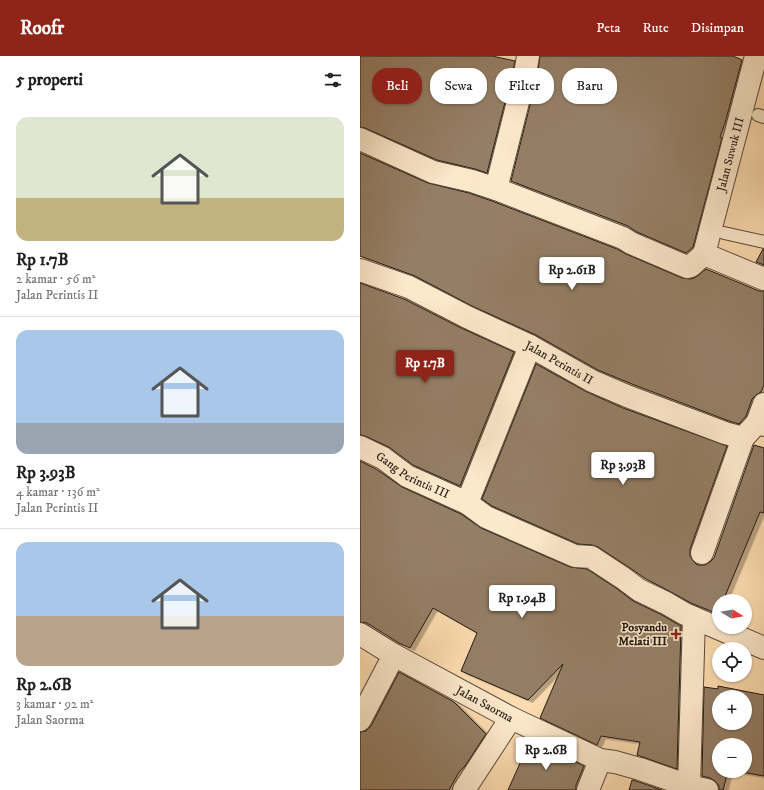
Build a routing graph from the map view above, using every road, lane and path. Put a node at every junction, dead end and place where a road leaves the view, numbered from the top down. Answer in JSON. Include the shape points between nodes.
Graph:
{"nodes":[{"id":1,"x":528,"y":56,"type":"edge"},
{"id":2,"x":756,"y":56,"type":"edge"},
{"id":3,"x":360,"y":139,"type":"edge"},
{"id":4,"x":496,"y":189,"type":"junction"},
{"id":5,"x":724,"y":233,"type":"dead end"},
{"id":6,"x":764,"y":242,"type":"edge"},
{"id":7,"x":704,"y":254,"type":"junction"},
{"id":8,"x":360,"y":270,"type":"edge"},
{"id":9,"x":764,"y":279,"type":"edge"},
{"id":10,"x":530,"y":346,"type":"junction"},
{"id":11,"x":757,"y":422,"type":"edge"},
{"id":12,"x":360,"y":447,"type":"edge"},
{"id":13,"x":467,"y":503,"type":"junction"},
{"id":14,"x":702,"y":554,"type":"dead end"},
{"id":15,"x":694,"y":618,"type":"junction"},
{"id":16,"x":360,"y":634,"type":"edge"},
{"id":17,"x":764,"y":648,"type":"edge"},
{"id":18,"x":394,"y":655,"type":"junction"},
{"id":19,"x":511,"y":718,"type":"junction"},
{"id":20,"x":360,"y":720,"type":"edge"},
{"id":21,"x":600,"y":760,"type":"junction"},
{"id":22,"x":698,"y":788,"type":"edge"},
{"id":23,"x":464,"y":790,"type":"edge"},
{"id":24,"x":588,"y":790,"type":"edge"}],
"edges":[{"from":1,"to":4,"type":"street"},
{"from":2,"to":7,"type":"street","name":"Jalan Suwuk III"},
{"from":3,"to":4,"type":"street","via":[[433,172],[472,180]]},
{"from":4,"to":7,"type":"street","via":[[623,238],[687,267]]},
{"from":5,"to":6,"type":"lane"},
{"from":7,"to":9,"type":"street"},
{"from":8,"to":10,"type":"street","name":"Jalan Perintis II","via":[[409,287]]},
{"from":10,"to":11,"type":"street","name":"Jalan Perintis II","via":[[592,381],[725,433]]},
{"from":10,"to":13,"type":"street"},
{"from":11,"to":14,"type":"street"},
{"from":12,"to":13,"type":"street","name":"Gang Perintis III","via":[[383,458],[407,476]]},
{"from":13,"to":15,"type":"street","name":"Gang Perintis III","via":[[486,516],[568,553],[591,557],[639,590]]},
{"from":15,"to":17,"type":"street","name":"Gang Perintis III"},
{"from":15,"to":22,"type":"street"},
{"from":16,"to":18,"type":"street","name":"Jalan Saorma"},
{"from":18,"to":19,"type":"street","name":"Jalan Saorma"},
{"from":18,"to":20,"type":"street"},
{"from":19,"to":21,"type":"street","name":"Jalan Saorma"},
{"from":19,"to":23,"type":"street"},
{"from":21,"to":22,"type":"street","name":"Jalan Saorma","via":[[640,769]]},
{"from":21,"to":24,"type":"street"}]}
